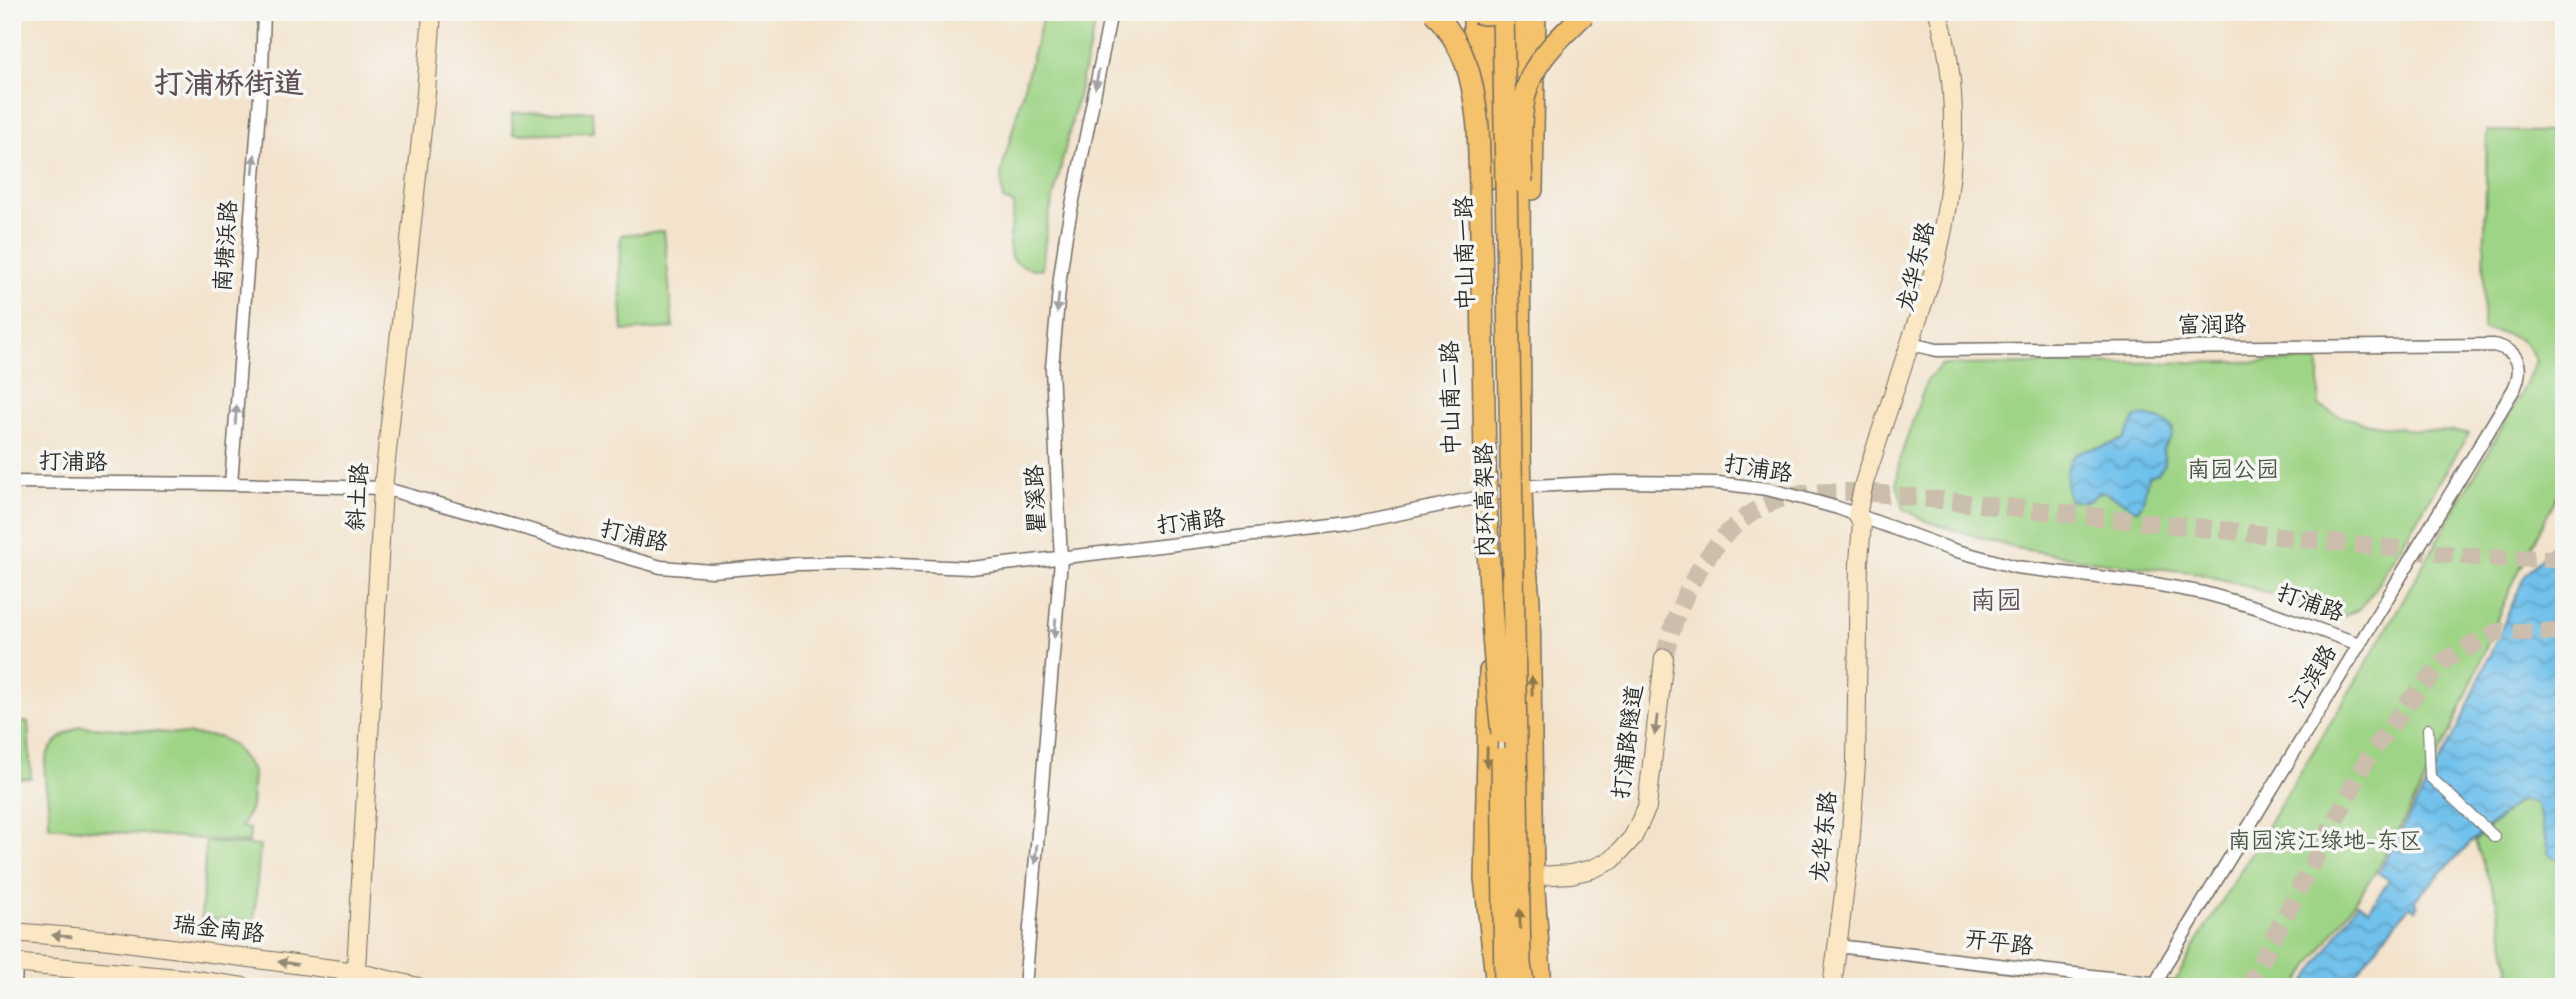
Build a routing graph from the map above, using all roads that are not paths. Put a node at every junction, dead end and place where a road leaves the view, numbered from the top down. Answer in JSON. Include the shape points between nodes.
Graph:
{"nodes":[{"id":1,"x":264,"y":12,"type":"edge"},
{"id":2,"x":432,"y":12,"type":"edge"},
{"id":3,"x":1111,"y":12,"type":"edge"},
{"id":4,"x":1434,"y":12,"type":"edge"},
{"id":5,"x":1514,"y":12,"type":"edge"},
{"id":6,"x":1520,"y":12,"type":"edge"},
{"id":7,"x":1530,"y":12,"type":"edge"},
{"id":8,"x":1536,"y":12,"type":"edge"},
{"id":9,"x":1938,"y":12,"type":"edge"},
{"id":10,"x":1950,"y":12,"type":"edge"},
{"id":11,"x":1584,"y":13,"type":"edge"},
{"id":12,"x":1487,"y":17,"type":"edge"},
{"id":13,"x":1520,"y":52,"type":"junction"},
{"id":14,"x":1916,"y":345,"type":"junction"},
{"id":15,"x":2513,"y":352,"type":"joint"},
{"id":16,"x":12,"y":482,"type":"edge"},
{"id":17,"x":231,"y":484,"type":"junction"},
{"id":18,"x":1528,"y":487,"type":"junction"},
{"id":19,"x":383,"y":488,"type":"junction"},
{"id":20,"x":1493,"y":493,"type":"junction"},
{"id":21,"x":1862,"y":520,"type":"junction"},
{"id":22,"x":1513,"y":537,"type":"junction"},
{"id":23,"x":1060,"y":559,"type":"junction"},
{"id":24,"x":2359,"y":644,"type":"junction"},
{"id":25,"x":1664,"y":658,"type":"tunnel mouth"},
{"id":26,"x":2428,"y":729,"type":"dead end"},
{"id":27,"x":1502,"y":733,"type":"junction"},
{"id":28,"x":2496,"y":837,"type":"dead end"},
{"id":29,"x":1534,"y":877,"type":"junction"},
{"id":30,"x":1484,"y":878,"type":"junction"},
{"id":31,"x":12,"y":932,"type":"edge"},
{"id":32,"x":1837,"y":946,"type":"junction"},
{"id":33,"x":14,"y":963,"type":"edge"},
{"id":34,"x":355,"y":980,"type":"edge"},
{"id":35,"x":2155,"y":985,"type":"edge"},
{"id":36,"x":15,"y":987,"type":"edge"},
{"id":37,"x":244,"y":987,"type":"edge"},
{"id":38,"x":418,"y":987,"type":"edge"},
{"id":39,"x":1025,"y":987,"type":"edge"},
{"id":40,"x":1496,"y":987,"type":"edge"},
{"id":41,"x":1506,"y":987,"type":"edge"},
{"id":42,"x":1524,"y":987,"type":"edge"},
{"id":43,"x":1542,"y":987,"type":"edge"},
{"id":44,"x":1832,"y":987,"type":"edge"},
{"id":45,"x":2186,"y":987,"type":"edge"}],
"edges":[{"from":17,"to":1,"type":"street","name":"南塘浜路","one_way":true},
{"from":2,"to":19,"type":"main road","name":"斜土路"},
{"from":3,"to":23,"type":"street","name":"瞿溪路","one_way":true,"via":[[1060,278],[1052,368]]},
{"from":4,"to":27,"type":"highway","bridge":true,"via":[[1462,50],[1474,89],[1478,127],[1486,536]]},
{"from":5,"to":12,"type":"highway","bridge":true},
{"from":6,"to":13,"type":"main road"},
{"from":7,"to":13,"type":"main road"},
{"from":8,"to":18,"type":"main road"},
{"from":9,"to":14,"type":"main road","name":"龙华东路","via":[[1950,80],[1949,185],[1940,248]]},
{"from":10,"to":14,"type":"main road","name":"龙华东路","via":[[1960,69],[1959,185],[1950,250]]},
{"from":11,"to":22,"type":"highway","bridge":true,"via":[[1544,57],[1525,98],[1521,161],[1524,454]]},
{"from":12,"to":20,"type":"main road","name":"中山南一路"},
{"from":12,"to":20,"type":"main road","name":"中山南二路","via":[[1473,216],[1478,471]]},
{"from":12,"to":22,"type":"highway","name":"内环高架路","bridge":true},
{"from":12,"to":27,"type":"highway","name":"内环高架路","bridge":true,"via":[[1502,541]]},
{"from":13,"to":18,"type":"main road"},
{"from":14,"to":15,"type":"street","name":"富润路","via":[[1937,349],[2493,345]]},
{"from":14,"to":21,"type":"main road","name":"龙华东路","via":[[1864,483]]},
{"from":15,"to":24,"type":"street","name":"江滨路","via":[[2520,370],[2514,389]]},
{"from":16,"to":17,"type":"street","name":"打浦路"},
{"from":17,"to":19,"type":"street","name":"打浦路"},
{"from":18,"to":20,"type":"street","name":"打浦路"},
{"from":18,"to":21,"type":"street","name":"打浦路","via":[[1718,483],[1767,489]]},
{"from":29,"to":18,"type":"main road","one_way":true,"via":[[1531,601],[1535,553]]},
{"from":19,"to":23,"type":"street","name":"打浦路","via":[[661,567],[712,571],[850,563],[971,568]]},
{"from":19,"to":34,"type":"main road","name":"斜土路"},
{"from":20,"to":23,"type":"street","name":"打浦路","via":[[1349,524]]},
{"from":20,"to":30,"type":"main road","name":"中山南二路","one_way":true},
{"from":21,"to":24,"type":"street","name":"打浦路","via":[[2016,567],[2213,596]]},
{"from":21,"to":32,"type":"main road","name":"龙华东路","via":[[1854,805]]},
{"from":42,"to":22,"type":"highway","name":"内环高架路","one_way":true,"bridge":true},
{"from":23,"to":39,"type":"street","name":"瞿溪路","one_way":true},
{"from":24,"to":35,"type":"street","name":"江滨路"},
{"from":25,"to":29,"type":"main road","name":"打浦路隧道","one_way":true,"via":[[1647,807],[1633,836],[1612,860],[1592,869]]},
{"from":26,"to":28,"type":"street","via":[[2430,777]]},
{"from":27,"to":41,"type":"highway","name":"内环高架路","bridge":true},
{"from":29,"to":30,"type":"main road","name":"打浦路隧道"},
{"from":29,"to":43,"type":"main road"},
{"from":30,"to":40,"type":"main road","name":"中山南二路"},
{"from":34,"to":31,"type":"main road","name":"瑞金南路","one_way":true,"via":[[110,940]]},
{"from":32,"to":35,"type":"street","name":"开平路"},
{"from":32,"to":44,"type":"main road","name":"龙华东路"},
{"from":33,"to":36,"type":"street"},
{"from":33,"to":37,"type":"main road"},
{"from":34,"to":38,"type":"main road","name":"瑞金南路"},
{"from":35,"to":45,"type":"street","name":"开平路"}]}
